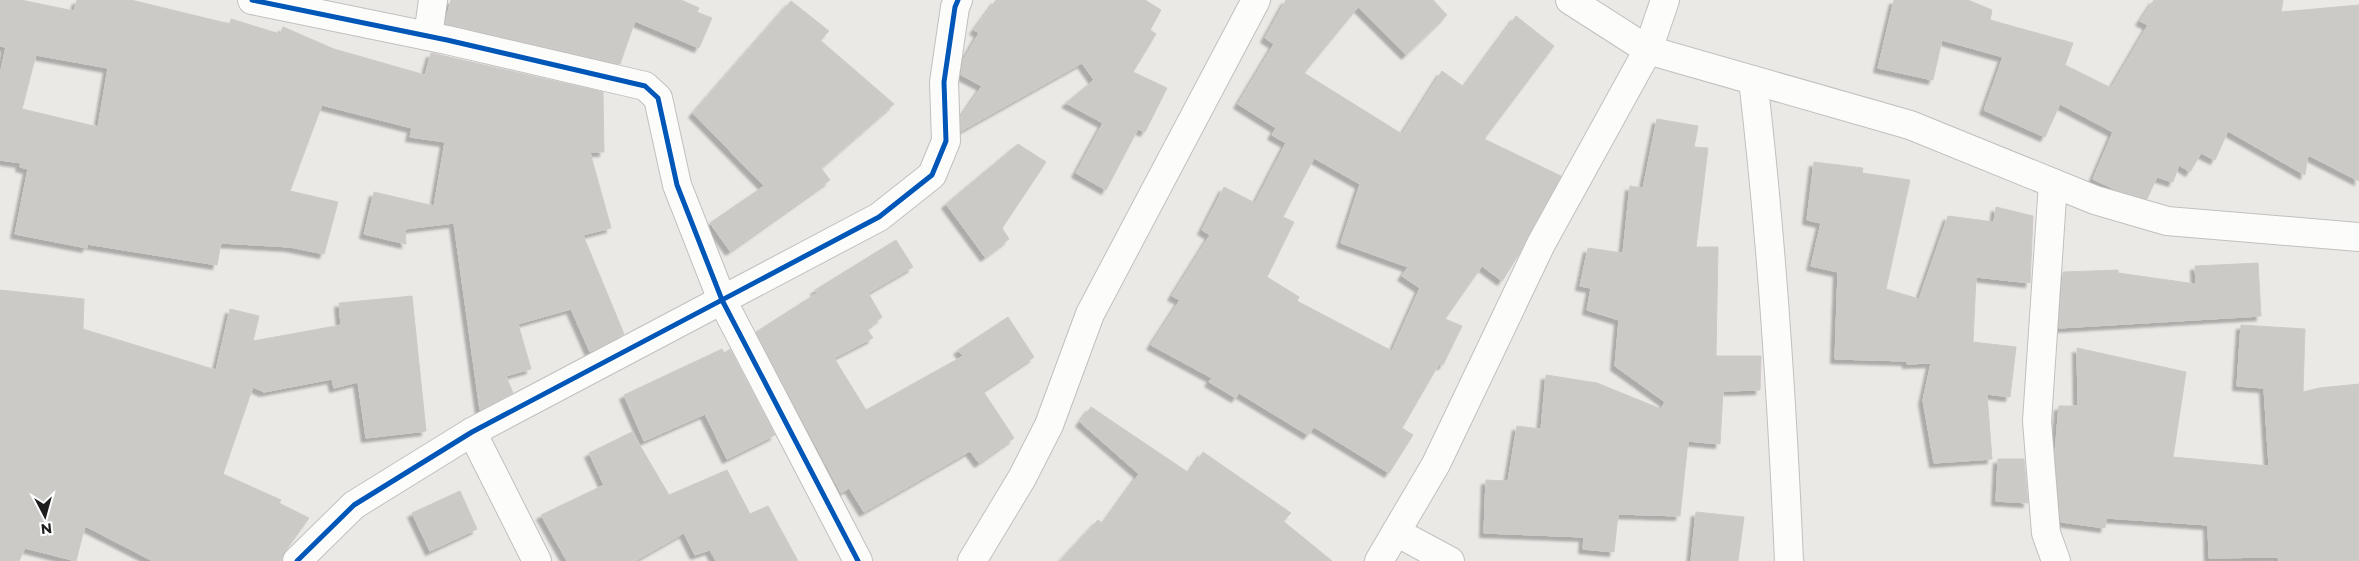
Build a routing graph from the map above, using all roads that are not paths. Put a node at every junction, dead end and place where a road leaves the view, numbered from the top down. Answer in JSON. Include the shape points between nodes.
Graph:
{"nodes":[{"id":1,"x":252,"y":0,"type":"edge"},
{"id":2,"x":433,"y":0,"type":"edge"},
{"id":3,"x":958,"y":0,"type":"edge"},
{"id":4,"x":1256,"y":0,"type":"edge"},
{"id":5,"x":1570,"y":0,"type":"edge"},
{"id":6,"x":1665,"y":0,"type":"edge"},
{"id":7,"x":428,"y":36,"type":"junction"},
{"id":8,"x":1648,"y":50,"type":"junction"},
{"id":9,"x":1753,"y":80,"type":"junction"},
{"id":10,"x":2052,"y":182,"type":"junction"},
{"id":11,"x":2359,"y":237,"type":"edge"},
{"id":12,"x":722,"y":300,"type":"junction"},
{"id":13,"x":472,"y":432,"type":"junction"},
{"id":14,"x":1396,"y":532,"type":"junction"},
{"id":15,"x":297,"y":561,"type":"edge"},
{"id":16,"x":538,"y":561,"type":"edge"},
{"id":17,"x":858,"y":561,"type":"edge"},
{"id":18,"x":972,"y":561,"type":"edge"},
{"id":19,"x":1379,"y":561,"type":"edge"},
{"id":20,"x":1450,"y":561,"type":"edge"},
{"id":21,"x":1789,"y":561,"type":"edge"},
{"id":22,"x":2056,"y":561,"type":"edge"}],
"edges":[{"from":1,"to":7,"type":"street"},
{"from":2,"to":7,"type":"street"},
{"from":3,"to":12,"type":"street","via":[[944,82],[946,141],[932,175],[879,217]]},
{"from":4,"to":18,"type":"street","via":[[1090,314],[1049,425],[1022,478]]},
{"from":5,"to":8,"type":"street"},
{"from":6,"to":8,"type":"street"},
{"from":7,"to":12,"type":"street","via":[[645,86],[658,98],[677,185]]},
{"from":8,"to":9,"type":"street"},
{"from":8,"to":14,"type":"street","via":[[1541,244],[1436,464]]},
{"from":9,"to":10,"type":"street","via":[[1910,125]]},
{"from":9,"to":21,"type":"street","via":[[1768,206]]},
{"from":10,"to":11,"type":"street","via":[[2095,200],[2167,221]]},
{"from":10,"to":22,"type":"street","via":[[2037,421],[2046,533]]},
{"from":12,"to":13,"type":"street"},
{"from":12,"to":17,"type":"street"},
{"from":13,"to":15,"type":"street","via":[[354,505]]},
{"from":13,"to":16,"type":"street"},
{"from":14,"to":19,"type":"street"},
{"from":14,"to":20,"type":"street"}]}
